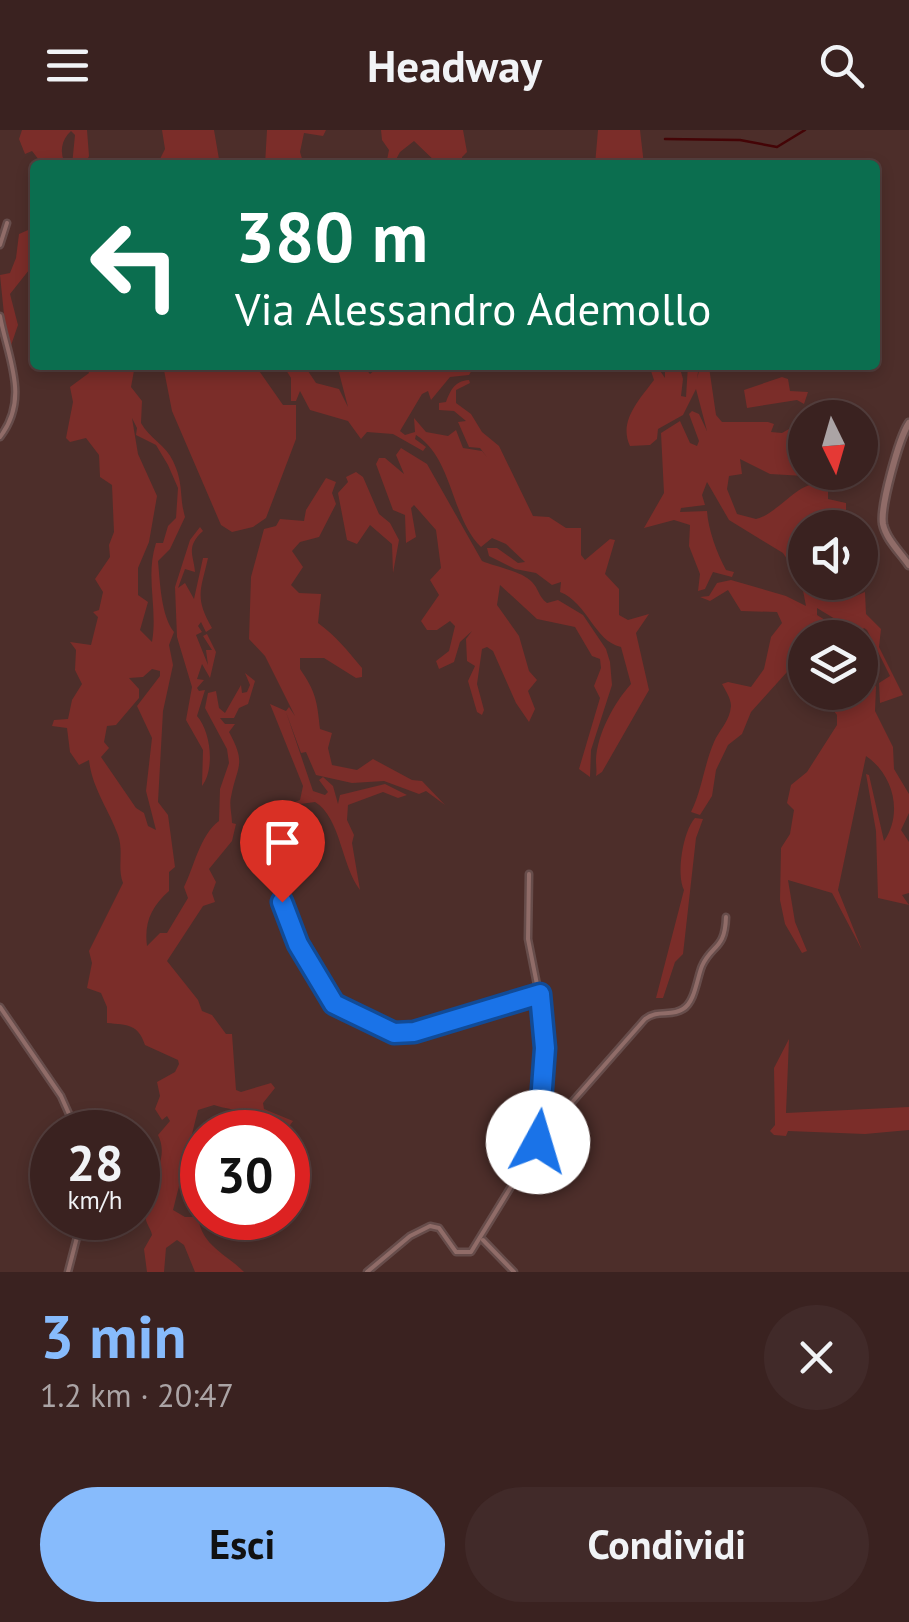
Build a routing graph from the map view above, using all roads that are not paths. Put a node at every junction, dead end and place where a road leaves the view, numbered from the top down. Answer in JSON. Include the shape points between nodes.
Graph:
{"nodes":[{"id":1,"x":7,"y":223,"type":"dead end"},
{"id":2,"x":0,"y":245,"type":"edge"},
{"id":3,"x":0,"y":316,"type":"edge"},
{"id":4,"x":909,"y":423,"type":"edge"},
{"id":5,"x":0,"y":437,"type":"edge"},
{"id":6,"x":909,"y":564,"type":"edge"},
{"id":7,"x":529,"y":874,"type":"dead end"},
{"id":8,"x":282,"y":902,"type":"dead end"},
{"id":9,"x":726,"y":917,"type":"dead end"},
{"id":10,"x":540,"y":994,"type":"junction"},
{"id":11,"x":0,"y":1007,"type":"edge"},
{"id":12,"x":67,"y":1110,"type":"edge"},
{"id":13,"x":538,"y":1142,"type":"junction"},
{"id":14,"x":482,"y":1239,"type":"junction"},
{"id":15,"x":76,"y":1240,"type":"edge"},
{"id":16,"x":68,"y":1272,"type":"edge"},
{"id":17,"x":368,"y":1272,"type":"edge"},
{"id":18,"x":514,"y":1272,"type":"edge"}],
"edges":[{"from":1,"to":2,"type":"street"},
{"from":3,"to":5,"type":"street","via":[[18,384],[13,417]]},
{"from":4,"to":6,"type":"street","via":[[883,516],[887,534]]},
{"from":7,"to":10,"type":"street","via":[[528,939]]},
{"from":8,"to":10,"type":"street","via":[[334,1004],[394,1033]]},
{"from":9,"to":13,"type":"street","via":[[722,944],[704,961],[687,1005],[645,1019]]},
{"from":10,"to":13,"type":"street","via":[[545,1048]]},
{"from":11,"to":12,"type":"street"},
{"from":13,"to":14,"type":"street"},
{"from":14,"to":17,"type":"street","via":[[460,1254],[439,1228],[428,1226]]},
{"from":14,"to":18,"type":"street"},
{"from":15,"to":16,"type":"street"}]}
